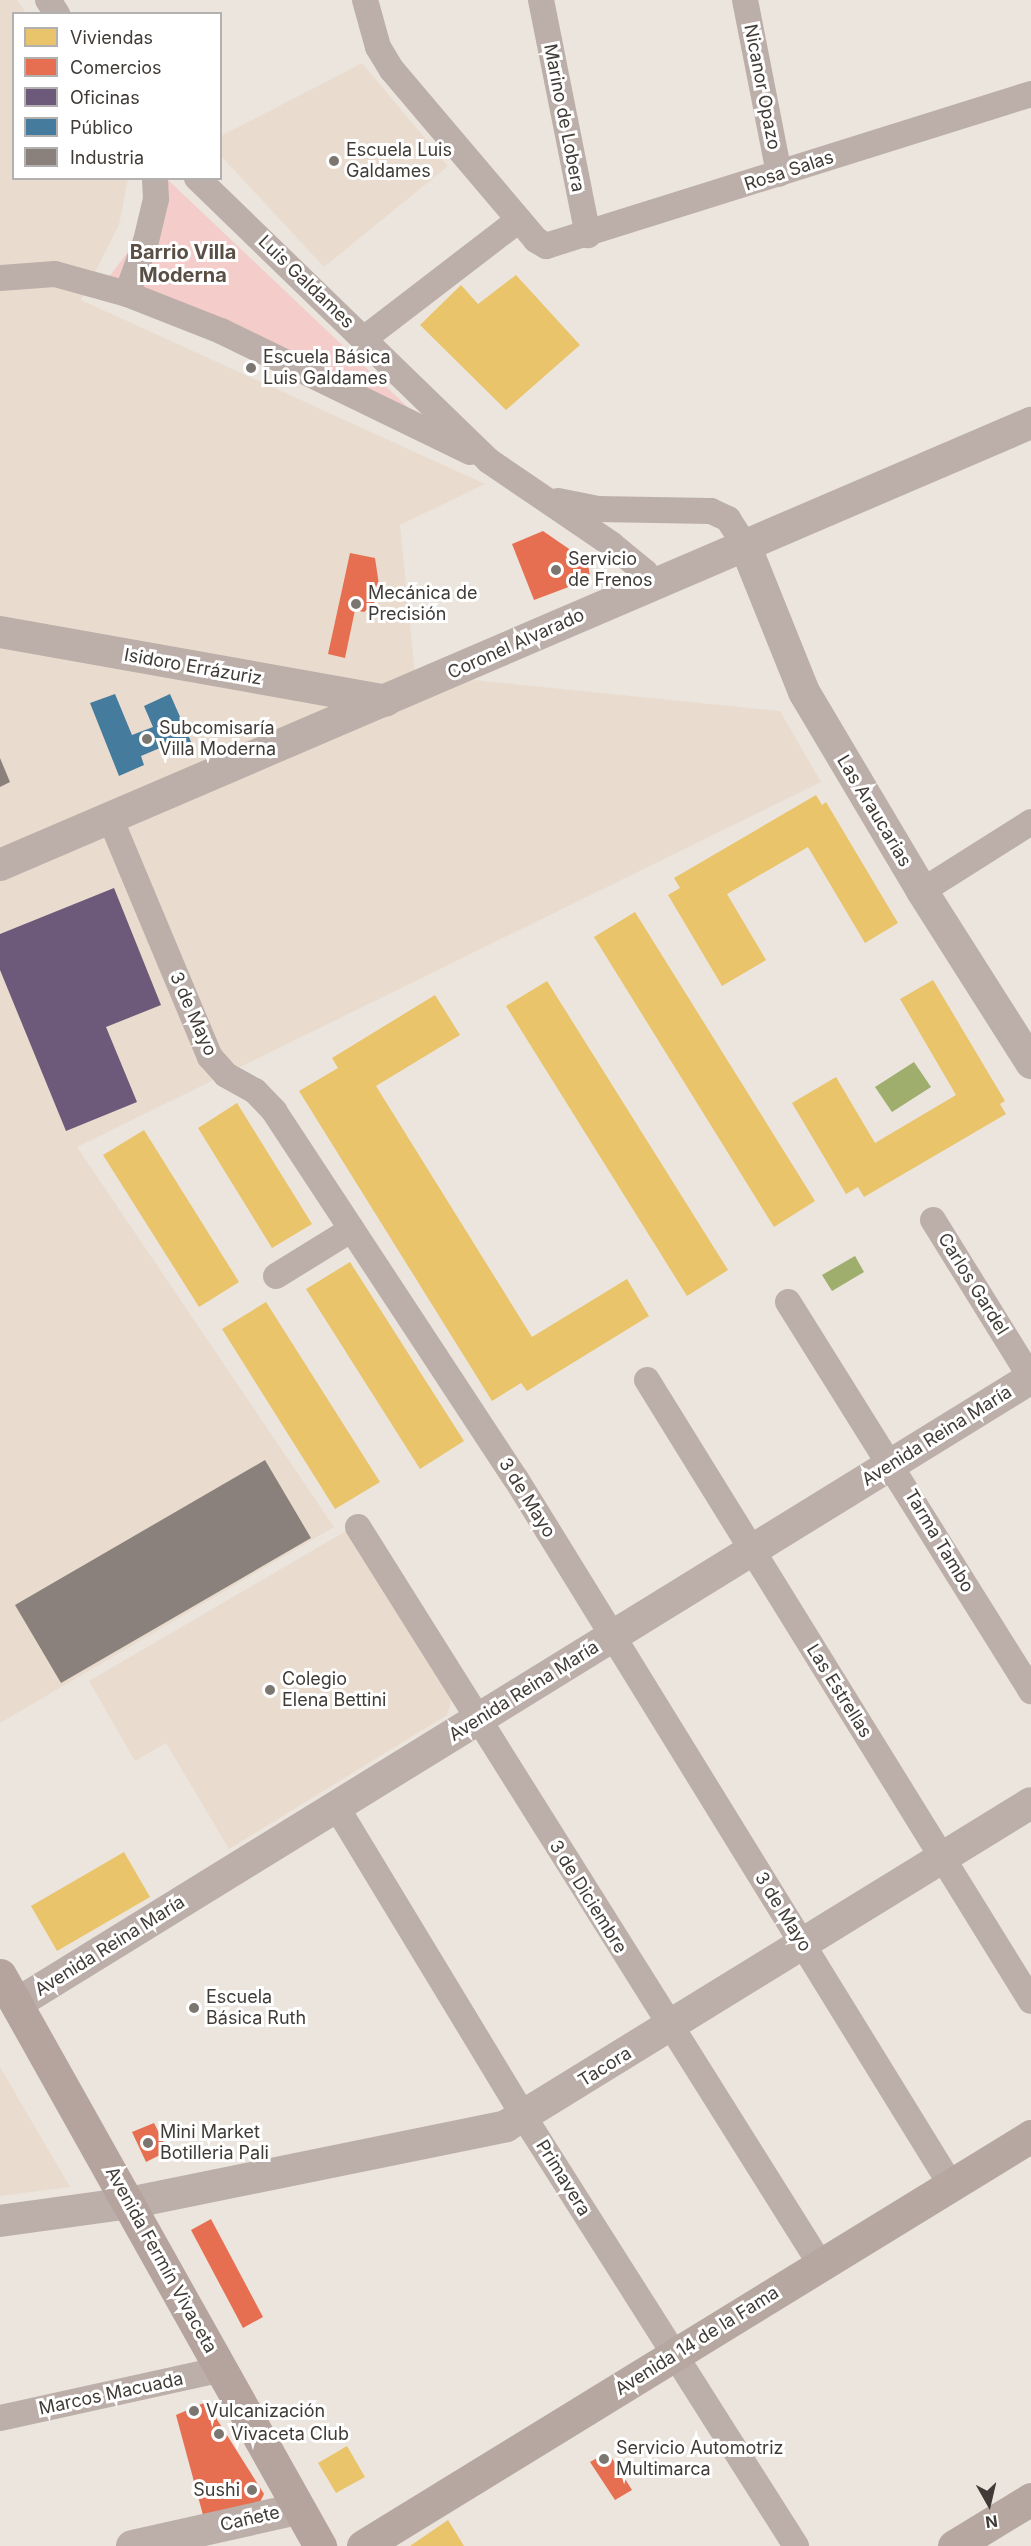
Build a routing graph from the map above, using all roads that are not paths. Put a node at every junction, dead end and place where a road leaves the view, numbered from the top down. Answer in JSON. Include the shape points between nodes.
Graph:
{"nodes":[{"id":1,"x":365,"y":0,"type":"edge"},
{"id":2,"x":541,"y":0,"type":"edge"},
{"id":3,"x":745,"y":0,"type":"edge"},
{"id":4,"x":1031,"y":94,"type":"edge"},
{"id":5,"x":780,"y":174,"type":"junction"},
{"id":6,"x":155,"y":180,"type":"edge"},
{"id":7,"x":199,"y":180,"type":"edge"},
{"id":8,"x":519,"y":220,"type":"junction"},
{"id":9,"x":588,"y":235,"type":"junction"},
{"id":10,"x":0,"y":278,"type":"edge"},
{"id":11,"x":127,"y":294,"type":"junction"},
{"id":12,"x":365,"y":338,"type":"junction"},
{"id":13,"x":1031,"y":423,"type":"edge"},
{"id":14,"x":489,"y":461,"type":"junction"},
{"id":15,"x":551,"y":500,"type":"junction"},
{"id":16,"x":745,"y":545,"type":"junction"},
{"id":17,"x":653,"y":584,"type":"junction"},
{"id":18,"x":0,"y":632,"type":"edge"},
{"id":19,"x":296,"y":686,"type":"junction"},
{"id":20,"x":386,"y":701,"type":"junction"},
{"id":21,"x":310,"y":734,"type":"junction"},
{"id":22,"x":110,"y":818,"type":"junction"},
{"id":23,"x":1031,"y":822,"type":"edge"},
{"id":24,"x":0,"y":865,"type":"edge"},
{"id":25,"x":922,"y":891,"type":"junction"},
{"id":26,"x":1031,"y":1063,"type":"edge"},
{"id":27,"x":933,"y":1220,"type":"dead end"},
{"id":28,"x":352,"y":1229,"type":"junction"},
{"id":29,"x":276,"y":1276,"type":"dead end"},
{"id":30,"x":788,"y":1302,"type":"dead end"},
{"id":31,"x":1031,"y":1378,"type":"edge"},
{"id":32,"x":647,"y":1380,"type":"dead end"},
{"id":33,"x":892,"y":1464,"type":"junction"},
{"id":34,"x":358,"y":1527,"type":"dead end"},
{"id":35,"x":752,"y":1550,"type":"junction"},
{"id":36,"x":612,"y":1636,"type":"junction"},
{"id":37,"x":1031,"y":1691,"type":"edge"},
{"id":38,"x":477,"y":1719,"type":"junction"},
{"id":39,"x":1031,"y":1803,"type":"edge"},
{"id":40,"x":336,"y":1806,"type":"junction"},
{"id":41,"x":943,"y":1858,"type":"junction"},
{"id":42,"x":803,"y":1945,"type":"junction"},
{"id":43,"x":0,"y":1975,"type":"edge"},
{"id":44,"x":1031,"y":2001,"type":"edge"},
{"id":45,"x":16,"y":2004,"type":"junction"},
{"id":46,"x":670,"y":2028,"type":"junction"},
{"id":47,"x":524,"y":2117,"type":"junction"},
{"id":48,"x":1031,"y":2136,"type":"edge"},
{"id":49,"x":951,"y":2185,"type":"junction"},
{"id":50,"x":129,"y":2203,"type":"junction"},
{"id":51,"x":0,"y":2222,"type":"edge"},
{"id":52,"x":821,"y":2265,"type":"junction"},
{"id":53,"x":675,"y":2354,"type":"junction"},
{"id":54,"x":222,"y":2370,"type":"junction"},
{"id":55,"x":0,"y":2418,"type":"edge"},
{"id":56,"x":1031,"y":2499,"type":"edge"},
{"id":57,"x":298,"y":2508,"type":"junction"},
{"id":58,"x":132,"y":2546,"type":"edge"},
{"id":59,"x":320,"y":2546,"type":"edge"},
{"id":60,"x":363,"y":2546,"type":"edge"},
{"id":61,"x":796,"y":2546,"type":"edge"},
{"id":62,"x":954,"y":2546,"type":"edge"}],
"edges":[{"from":1,"to":8,"type":"street","via":[[375,39],[392,70]]},
{"from":2,"to":9,"type":"street","name":"Marino de Lobera"},
{"from":3,"to":5,"type":"street","name":"Nicanor Opazo"},
{"from":4,"to":5,"type":"street","name":"Rosa Salas"},
{"from":5,"to":9,"type":"street","name":"Rosa Salas"},
{"from":6,"to":11,"type":"street","via":[[151,220]]},
{"from":7,"to":12,"type":"street","name":"Luis Galdames"},
{"from":8,"to":9,"type":"street","name":"Rosa Salas","via":[[546,246]]},
{"from":8,"to":12,"type":"street"},
{"from":10,"to":11,"type":"street","via":[[55,274]]},
{"from":11,"to":14,"type":"street","via":[[220,331]]},
{"from":12,"to":14,"type":"street","name":"Luis Galdames"},
{"from":13,"to":16,"type":"street","name":"Coronel Alvarado"},
{"from":14,"to":15,"type":"street","name":"Luis Galdames"},
{"from":15,"to":16,"type":"street","name":"Luis Galdames","via":[[598,509],[711,512],[728,519]]},
{"from":15,"to":17,"type":"street","name":"Luis Galdames","via":[[634,562]]},
{"from":16,"to":17,"type":"street","name":"Coronel Alvarado"},
{"from":16,"to":25,"type":"street","name":"Las Araucarias","via":[[804,692]]},
{"from":17,"to":20,"type":"street","name":"Coronel Alvarado"},
{"from":18,"to":19,"type":"street","name":"Isidoro Errázuriz"},
{"from":19,"to":20,"type":"street","name":"Isidoro Errázuriz"},
{"from":19,"to":21,"type":"street","via":[[314,704],[316,719]]},
{"from":20,"to":21,"type":"street","name":"Coronel Alvarado"},
{"from":21,"to":22,"type":"street","name":"Coronel Alvarado"},
{"from":22,"to":24,"type":"street","name":"Coronel Alvarado"},
{"from":22,"to":28,"type":"street","name":"3 de Mayo","via":[[210,1057],[226,1075],[255,1091],[274,1111]]},
{"from":23,"to":25,"type":"street"},
{"from":25,"to":26,"type":"street","name":"Las Araucarias"},
{"from":27,"to":31,"type":"street","name":"Carlos Gardel"},
{"from":28,"to":29,"type":"street"},
{"from":28,"to":36,"type":"street","name":"3 de Mayo","via":[[516,1479]]},
{"from":30,"to":33,"type":"street","name":"Tarma Tambo"},
{"from":31,"to":33,"type":"street","name":"Avenida Reina María"},
{"from":32,"to":35,"type":"street","name":"Las Estrellas"},
{"from":33,"to":35,"type":"street","name":"Avenida Reina María"},
{"from":33,"to":37,"type":"street","name":"Tarma Tambo"},
{"from":34,"to":38,"type":"street","name":"3 de Diciembre"},
{"from":35,"to":36,"type":"street","name":"Avenida Reina María"},
{"from":35,"to":41,"type":"street","name":"Las Estrellas"},
{"from":36,"to":38,"type":"street","name":"Avenida Reina María"},
{"from":36,"to":42,"type":"street","name":"3 de Mayo"},
{"from":38,"to":40,"type":"street","name":"Avenida Reina María"},
{"from":38,"to":46,"type":"street","name":"3 de Diciembre"},
{"from":39,"to":41,"type":"street","name":"Tacora"},
{"from":40,"to":45,"type":"street","name":"Avenida Reina María"},
{"from":40,"to":47,"type":"street","name":"Primavera"},
{"from":41,"to":42,"type":"street","name":"Tacora"},
{"from":41,"to":44,"type":"street","name":"Las Estrellas"},
{"from":42,"to":46,"type":"street","name":"Tacora"},
{"from":42,"to":49,"type":"street","name":"3 de Mayo"},
{"from":43,"to":45,"type":"main road","name":"Avenida Fermín Vivaceta"},
{"from":45,"to":50,"type":"main road","name":"Avenida Fermín Vivaceta"},
{"from":46,"to":47,"type":"street","name":"Tacora"},
{"from":46,"to":52,"type":"street","name":"3 de Diciembre"},
{"from":47,"to":50,"type":"street","name":"Tacora","via":[[484,2133]]},
{"from":47,"to":53,"type":"street","name":"Primavera"},
{"from":48,"to":49,"type":"main road","name":"Avenida 14 de la Fama"},
{"from":49,"to":52,"type":"main road","name":"Avenida 14 de la Fama"},
{"from":50,"to":51,"type":"street","name":"Tacora"},
{"from":50,"to":54,"type":"main road","name":"Avenida Fermín Vivaceta"},
{"from":52,"to":53,"type":"main road","name":"Avenida 14 de la Fama"},
{"from":53,"to":60,"type":"main road","name":"Avenida 14 de la Fama"},
{"from":53,"to":61,"type":"street","name":"Primavera"},
{"from":54,"to":55,"type":"street","name":"Marcos Macuada"},
{"from":54,"to":57,"type":"main road","name":"Avenida Fermín Vivaceta"},
{"from":56,"to":62,"type":"main road"},
{"from":57,"to":58,"type":"street","name":"Cañete"},
{"from":57,"to":59,"type":"main road","name":"Avenida Fermín Vivaceta"}]}
